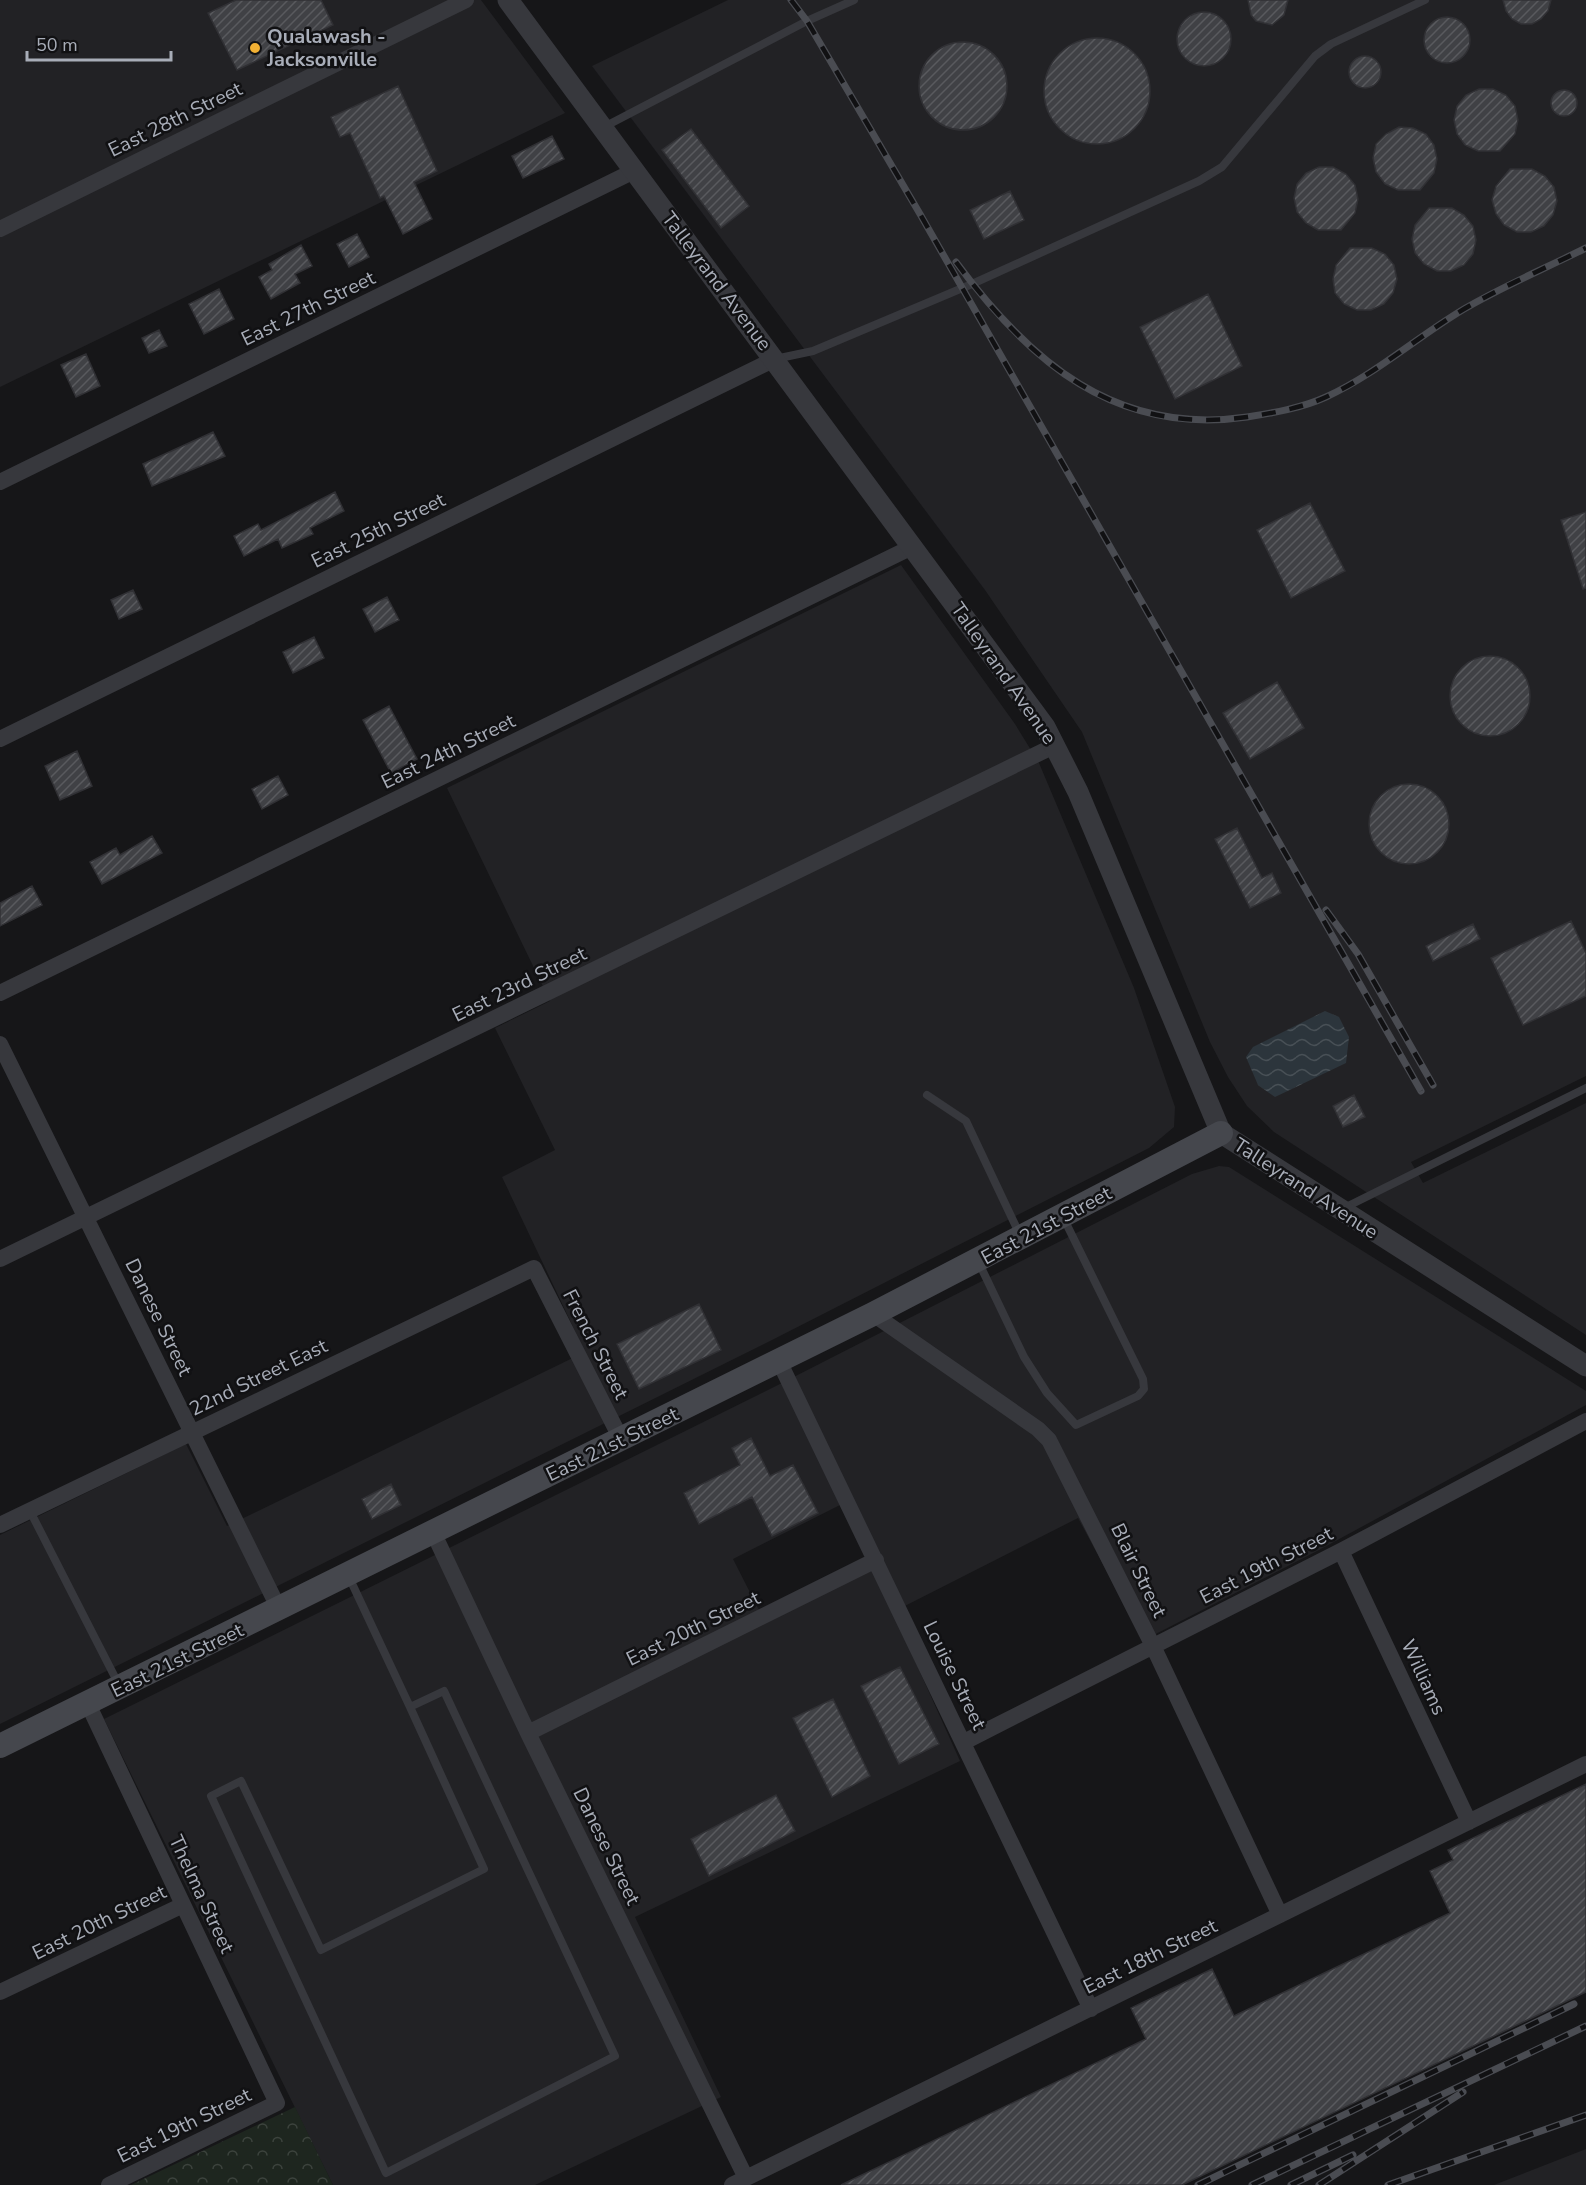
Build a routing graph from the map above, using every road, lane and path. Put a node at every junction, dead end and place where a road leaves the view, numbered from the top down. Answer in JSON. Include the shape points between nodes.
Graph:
{"nodes":[{"id":1,"x":466,"y":0,"type":"edge"},
{"id":2,"x":508,"y":0,"type":"edge"},
{"id":3,"x":854,"y":0,"type":"edge"},
{"id":4,"x":1425,"y":0,"type":"edge"},
{"id":5,"x":602,"y":128,"type":"junction"},
{"id":6,"x":634,"y":171,"type":"junction"},
{"id":7,"x":0,"y":229,"type":"edge"},
{"id":8,"x":775,"y":359,"type":"junction"},
{"id":9,"x":0,"y":483,"type":"edge"},
{"id":10,"x":914,"y":546,"type":"junction"},
{"id":11,"x":0,"y":738,"type":"edge"},
{"id":12,"x":1056,"y":745,"type":"junction"},
{"id":13,"x":0,"y":993,"type":"edge"},
{"id":14,"x":0,"y":1044,"type":"edge"},
{"id":15,"x":1586,"y":1088,"type":"edge"},
{"id":16,"x":927,"y":1095,"type":"dead end"},
{"id":17,"x":1221,"y":1133,"type":"junction"},
{"id":18,"x":1341,"y":1209,"type":"junction"},
{"id":19,"x":1063,"y":1217,"type":"junction"},
{"id":20,"x":86,"y":1218,"type":"junction"},
{"id":21,"x":1022,"y":1238,"type":"junction"},
{"id":22,"x":0,"y":1259,"type":"edge"},
{"id":23,"x":978,"y":1261,"type":"junction"},
{"id":24,"x":534,"y":1268,"type":"joint"},
{"id":25,"x":873,"y":1314,"type":"junction"},
{"id":26,"x":779,"y":1361,"type":"junction"},
{"id":27,"x":1586,"y":1366,"type":"edge"},
{"id":28,"x":1586,"y":1420,"type":"edge"},
{"id":29,"x":192,"y":1432,"type":"junction"},
{"id":30,"x":621,"y":1439,"type":"junction"},
{"id":31,"x":30,"y":1511,"type":"junction"},
{"id":32,"x":0,"y":1526,"type":"edge"},
{"id":33,"x":433,"y":1532,"type":"junction"},
{"id":34,"x":1341,"y":1551,"type":"junction"},
{"id":35,"x":876,"y":1560,"type":"junction"},
{"id":36,"x":348,"y":1575,"type":"junction"},
{"id":37,"x":279,"y":1609,"type":"junction"},
{"id":38,"x":1153,"y":1646,"type":"junction"},
{"id":39,"x":120,"y":1688,"type":"junction"},
{"id":40,"x":88,"y":1704,"type":"junction"},
{"id":41,"x":410,"y":1707,"type":"junction"},
{"id":42,"x":528,"y":1732,"type":"junction"},
{"id":43,"x":964,"y":1742,"type":"junction"},
{"id":44,"x":1,"y":1743,"type":"edge"},
{"id":45,"x":1586,"y":1764,"type":"edge"},
{"id":46,"x":1469,"y":1822,"type":"junction"},
{"id":47,"x":183,"y":1905,"type":"junction"},
{"id":48,"x":1280,"y":1915,"type":"junction"},
{"id":49,"x":0,"y":1992,"type":"edge"},
{"id":50,"x":1091,"y":2009,"type":"junction"},
{"id":51,"x":278,"y":2103,"type":"joint"},
{"id":52,"x":739,"y":2181,"type":"edge"},
{"id":53,"x":109,"y":2185,"type":"edge"}],
"edges":[{"from":1,"to":7,"type":"street","name":"East 28th Street"},
{"from":2,"to":5,"type":"street","name":"Talleyrand Avenue"},
{"from":3,"to":5,"type":"lane"},
{"from":4,"to":8,"type":"lane","via":[[1331,44],[1315,56],[1222,167],[1199,181],[813,351]]},
{"from":5,"to":6,"type":"street","name":"Talleyrand Avenue"},
{"from":6,"to":8,"type":"street","name":"Talleyrand Avenue"},
{"from":6,"to":9,"type":"street","name":"East 27th Street"},
{"from":8,"to":10,"type":"street","name":"Talleyrand Avenue"},
{"from":8,"to":11,"type":"street","name":"East 25th Street"},
{"from":10,"to":12,"type":"street","name":"Talleyrand Avenue"},
{"from":10,"to":13,"type":"street","name":"East 24th Street"},
{"from":12,"to":17,"type":"street","name":"Talleyrand Avenue"},
{"from":12,"to":20,"type":"street","name":"East 23rd Street"},
{"from":14,"to":20,"type":"street","name":"Danese Street"},
{"from":15,"to":18,"type":"lane"},
{"from":16,"to":21,"type":"lane","via":[[966,1121]]},
{"from":17,"to":18,"type":"street","name":"Talleyrand Avenue"},
{"from":17,"to":19,"type":"main road","name":"East 21st Street"},
{"from":18,"to":27,"type":"street","name":"Talleyrand Avenue"},
{"from":19,"to":21,"type":"main road","name":"East 21st Street"},
{"from":19,"to":23,"type":"lane","via":[[1143,1379],[1144,1389],[1138,1396],[1076,1425],[1047,1393],[1024,1357]]},
{"from":20,"to":22,"type":"street","name":"East 23rd Street"},
{"from":20,"to":29,"type":"street","name":"Danese Street"},
{"from":21,"to":23,"type":"main road","name":"East 21st Street"},
{"from":23,"to":25,"type":"main road","name":"East 21st Street"},
{"from":24,"to":29,"type":"street","name":"22nd Street East"},
{"from":24,"to":30,"type":"street","name":"French Street"},
{"from":25,"to":26,"type":"main road","name":"East 21st Street"},
{"from":25,"to":38,"type":"street","name":"Blair Street","via":[[1049,1440]]},
{"from":26,"to":30,"type":"main road","name":"East 21st Street"},
{"from":26,"to":35,"type":"street","name":"Louise Street"},
{"from":28,"to":34,"type":"street","name":"East 19th Street"},
{"from":29,"to":31,"type":"street","name":"22nd Street East"},
{"from":29,"to":37,"type":"street","name":"Danese Street"},
{"from":30,"to":33,"type":"main road","name":"East 21st Street"},
{"from":31,"to":32,"type":"street","name":"22nd Street East"},
{"from":31,"to":39,"type":"lane"},
{"from":33,"to":36,"type":"main road","name":"East 21st Street"},
{"from":33,"to":42,"type":"street","name":"Danese Street"},
{"from":34,"to":38,"type":"street","name":"East 19th Street"},
{"from":34,"to":46,"type":"street","name":"Williams"},
{"from":35,"to":42,"type":"street","name":"East 20th Street"},
{"from":35,"to":43,"type":"street","name":"Louise Street"},
{"from":36,"to":37,"type":"main road","name":"East 21st Street"},
{"from":36,"to":41,"type":"lane"},
{"from":37,"to":39,"type":"main road","name":"East 21st Street"},
{"from":38,"to":43,"type":"street","name":"East 19th Street"},
{"from":38,"to":48,"type":"street","name":"Blair Street"},
{"from":39,"to":40,"type":"main road","name":"East 21st Street"},
{"from":40,"to":44,"type":"main road","name":"East 21st Street"},
{"from":40,"to":47,"type":"street","name":"Thelma Street"},
{"from":41,"to":41,"type":"lane","via":[[444,1691],[615,2056],[386,2173],[212,1796],[241,1781],[321,1950],[484,1869]]},
{"from":42,"to":52,"type":"street","name":"Danese Street"},
{"from":43,"to":50,"type":"street","name":"Louise Street"},
{"from":45,"to":46,"type":"street","name":"East 18th Street"},
{"from":46,"to":48,"type":"street","name":"East 18th Street"},
{"from":47,"to":49,"type":"street","name":"East 20th Street"},
{"from":47,"to":51,"type":"street","name":"Thelma Street"},
{"from":48,"to":50,"type":"street","name":"East 18th Street"},
{"from":50,"to":52,"type":"street","name":"East 18th Street"},
{"from":51,"to":53,"type":"street","name":"East 19th Street"}]}
